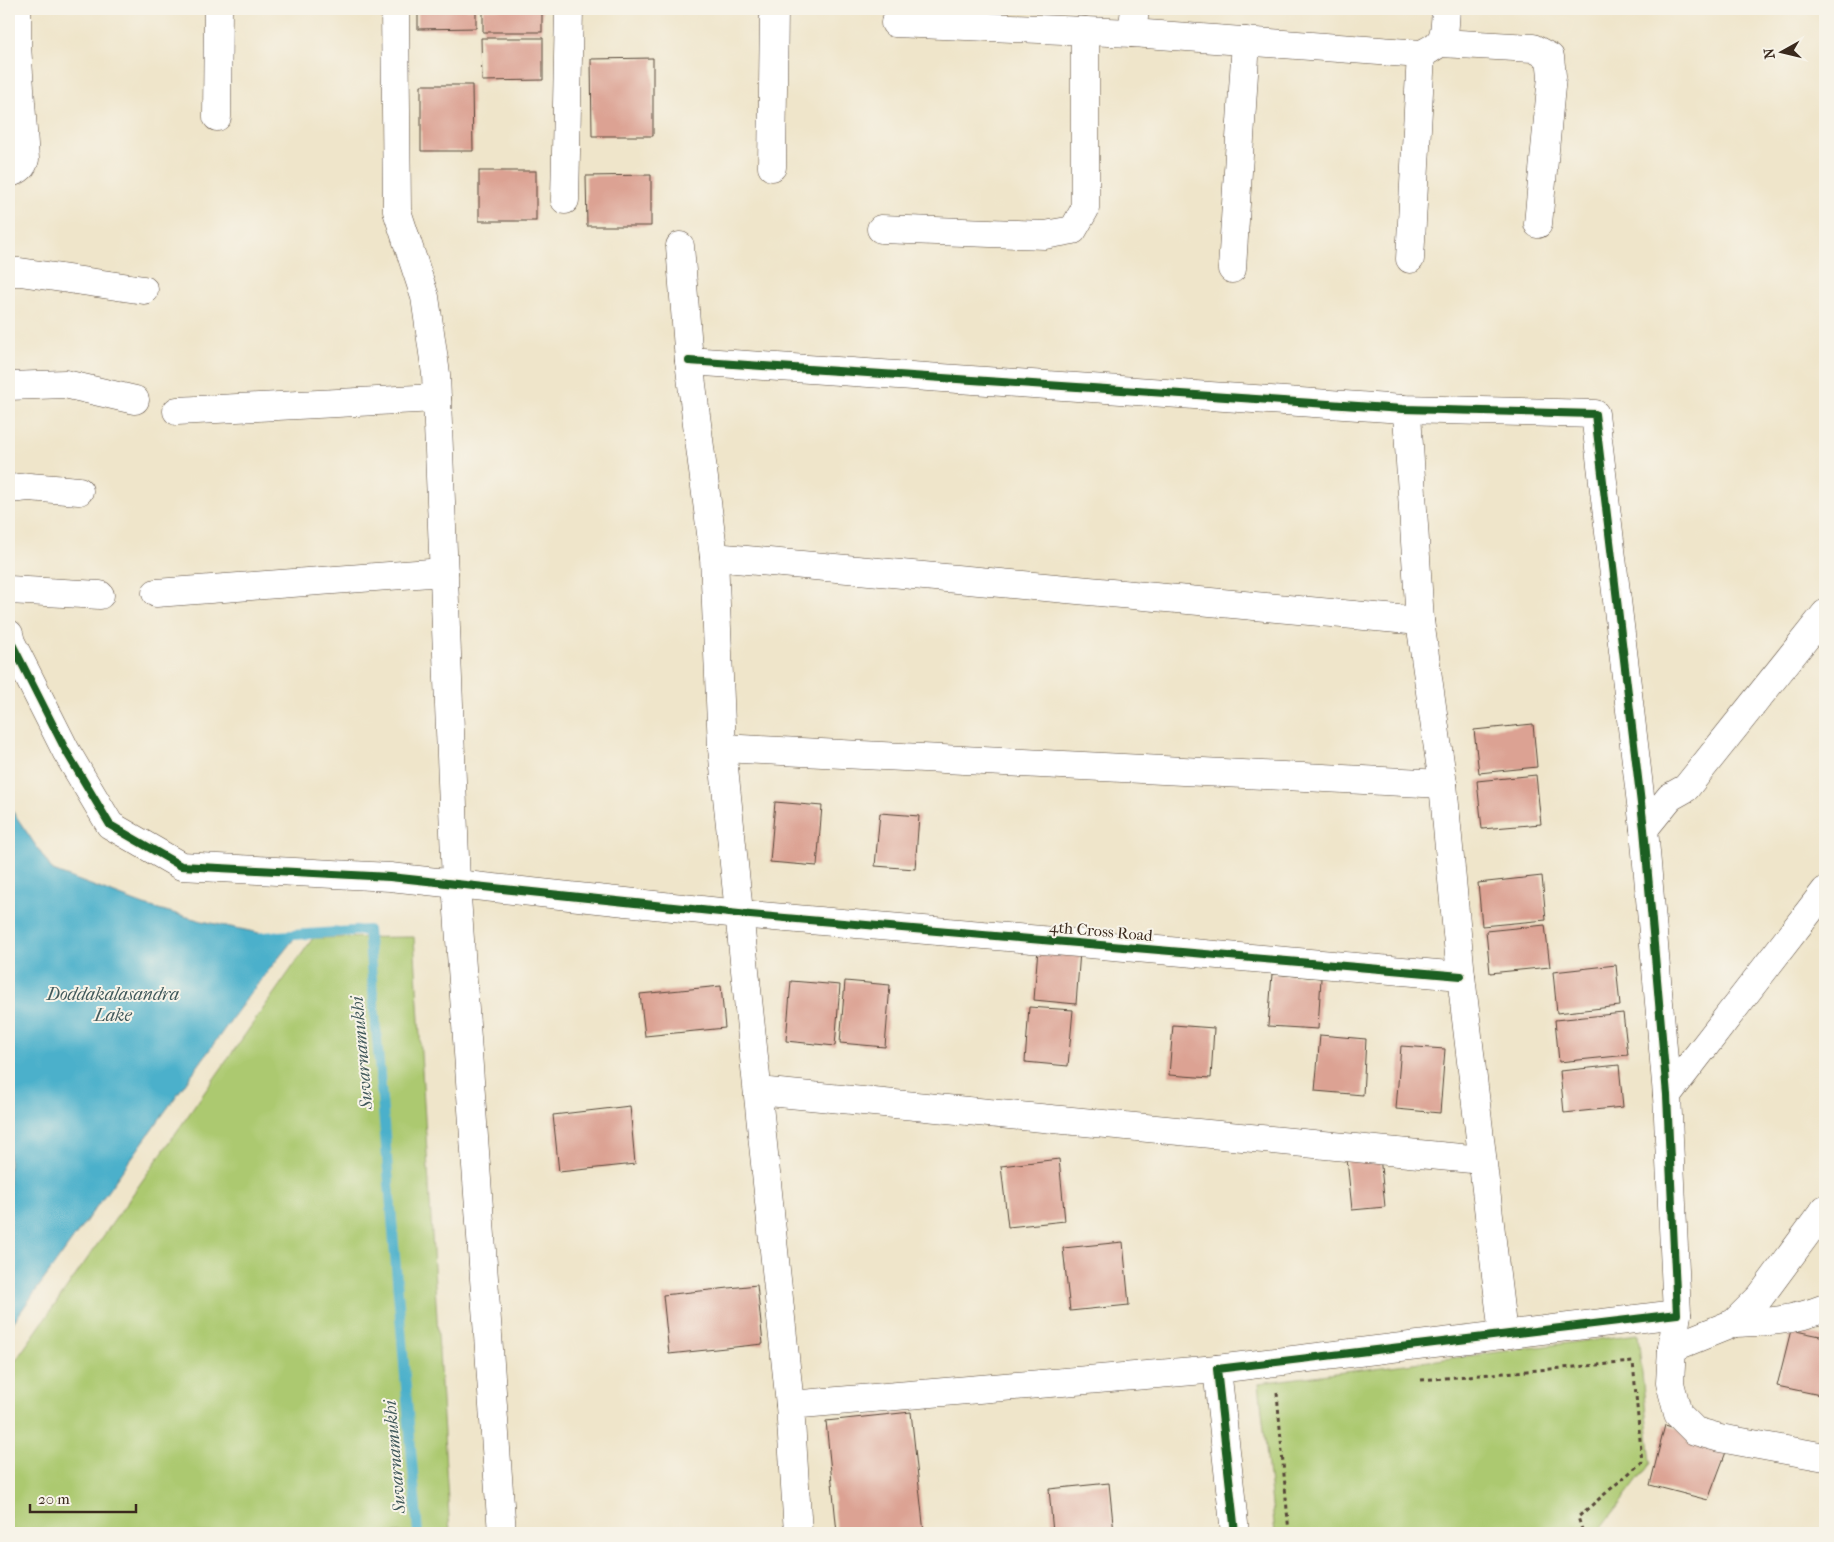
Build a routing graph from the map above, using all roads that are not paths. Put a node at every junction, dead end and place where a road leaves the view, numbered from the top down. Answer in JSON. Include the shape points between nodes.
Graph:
{"nodes":[{"id":1,"x":17,"y":9,"type":"edge"},
{"id":2,"x":218,"y":9,"type":"edge"},
{"id":3,"x":395,"y":9,"type":"edge"},
{"id":4,"x":569,"y":9,"type":"edge"},
{"id":5,"x":774,"y":9,"type":"edge"},
{"id":6,"x":1446,"y":9,"type":"edge"},
{"id":7,"x":1134,"y":21,"type":"edge"},
{"id":8,"x":895,"y":22,"type":"dead end"},
{"id":9,"x":1085,"y":31,"type":"junction"},
{"id":10,"x":1246,"y":41,"type":"junction"},
{"id":11,"x":1431,"y":48,"type":"junction"},
{"id":12,"x":217,"y":117,"type":"dead end"},
{"id":13,"x":772,"y":167,"type":"dead end"},
{"id":14,"x":9,"y":173,"type":"edge"},
{"id":15,"x":566,"y":200,"type":"dead end"},
{"id":16,"x":1538,"y":224,"type":"dead end"},
{"id":17,"x":881,"y":229,"type":"dead end"},
{"id":18,"x":680,"y":246,"type":"dead end"},
{"id":19,"x":1410,"y":258,"type":"dead end"},
{"id":20,"x":1232,"y":268,"type":"dead end"},
{"id":21,"x":9,"y":272,"type":"edge"},
{"id":22,"x":144,"y":290,"type":"dead end"},
{"id":23,"x":689,"y":361,"type":"junction"},
{"id":24,"x":9,"y":386,"type":"edge"},
{"id":25,"x":437,"y":398,"type":"junction"},
{"id":26,"x":135,"y":400,"type":"dead end"},
{"id":27,"x":1403,"y":409,"type":"junction"},
{"id":28,"x":177,"y":411,"type":"dead end"},
{"id":29,"x":9,"y":489,"type":"edge"},
{"id":30,"x":79,"y":491,"type":"dead end"},
{"id":31,"x":714,"y":556,"type":"junction"},
{"id":32,"x":444,"y":572,"type":"junction"},
{"id":33,"x":9,"y":590,"type":"edge"},
{"id":34,"x":156,"y":592,"type":"dead end"},
{"id":35,"x":100,"y":595,"type":"dead end"},
{"id":36,"x":1825,"y":614,"type":"edge"},
{"id":37,"x":1420,"y":621,"type":"junction"},
{"id":38,"x":9,"y":634,"type":"edge"},
{"id":39,"x":722,"y":748,"type":"junction"},
{"id":40,"x":1443,"y":784,"type":"junction"},
{"id":41,"x":1644,"y":829,"type":"junction"},
{"id":42,"x":456,"y":883,"type":"junction"},
{"id":43,"x":1825,"y":891,"type":"edge"},
{"id":44,"x":739,"y":914,"type":"junction"},
{"id":45,"x":1461,"y":976,"type":"junction"},
{"id":46,"x":758,"y":1091,"type":"junction"},
{"id":47,"x":1667,"y":1095,"type":"junction"},
{"id":48,"x":1482,"y":1160,"type":"junction"},
{"id":49,"x":1825,"y":1208,"type":"edge"},
{"id":50,"x":1825,"y":1308,"type":"edge"},
{"id":51,"x":1677,"y":1314,"type":"junction"},
{"id":52,"x":1734,"y":1323,"type":"junction"},
{"id":53,"x":1503,"y":1335,"type":"junction"},
{"id":54,"x":1672,"y":1348,"type":"junction"},
{"id":55,"x":1217,"y":1369,"type":"junction"},
{"id":56,"x":790,"y":1404,"type":"junction"},
{"id":57,"x":1825,"y":1457,"type":"edge"},
{"id":58,"x":502,"y":1533,"type":"edge"},
{"id":59,"x":798,"y":1533,"type":"edge"},
{"id":60,"x":1234,"y":1533,"type":"edge"}],
"edges":[{"from":1,"to":14,"type":"street","via":[[25,159],[18,171]]},
{"from":2,"to":12,"type":"street"},
{"from":3,"to":25,"type":"street","via":[[397,211],[425,297]]},
{"from":4,"to":15,"type":"street"},
{"from":5,"to":13,"type":"street"},
{"from":6,"to":11,"type":"street","via":[[1445,30]]},
{"from":7,"to":9,"type":"street"},
{"from":7,"to":10,"type":"street"},
{"from":8,"to":9,"type":"street"},
{"from":9,"to":17,"type":"street","via":[[1085,209],[1072,230],[1045,234]]},
{"from":10,"to":11,"type":"street"},
{"from":10,"to":20,"type":"street"},
{"from":11,"to":16,"type":"street","via":[[1533,48],[1550,57],[1552,76]]},
{"from":11,"to":19,"type":"street"},
{"from":18,"to":23,"type":"street"},
{"from":21,"to":22,"type":"street"},
{"from":23,"to":27,"type":"street"},
{"from":23,"to":31,"type":"street"},
{"from":24,"to":26,"type":"street","via":[[65,384]]},
{"from":25,"to":28,"type":"street"},
{"from":25,"to":32,"type":"street"},
{"from":27,"to":37,"type":"street","via":[[1407,414]]},
{"from":27,"to":41,"type":"street","via":[[1595,414]]},
{"from":29,"to":30,"type":"street"},
{"from":31,"to":37,"type":"street"},
{"from":31,"to":39,"type":"street"},
{"from":32,"to":34,"type":"street"},
{"from":32,"to":42,"type":"street"},
{"from":33,"to":35,"type":"street"},
{"from":36,"to":41,"type":"street","via":[[1686,788],[1670,797]]},
{"from":37,"to":40,"type":"street"},
{"from":38,"to":42,"type":"street","name":"4th Cross Road","via":[[66,751],[110,824],[181,866]]},
{"from":39,"to":40,"type":"street"},
{"from":39,"to":44,"type":"street"},
{"from":40,"to":45,"type":"street"},
{"from":41,"to":47,"type":"street"},
{"from":42,"to":44,"type":"street","name":"4th Cross Road"},
{"from":42,"to":58,"type":"street"},
{"from":43,"to":47,"type":"street"},
{"from":44,"to":45,"type":"street","name":"4th Cross Road"},
{"from":44,"to":46,"type":"street"},
{"from":45,"to":48,"type":"street"},
{"from":46,"to":48,"type":"street"},
{"from":46,"to":56,"type":"street"},
{"from":47,"to":51,"type":"street"},
{"from":48,"to":53,"type":"street"},
{"from":49,"to":52,"type":"street","via":[[1760,1297]]},
{"from":50,"to":52,"type":"street","via":[[1776,1322]]},
{"from":51,"to":53,"type":"street"},
{"from":51,"to":54,"type":"street"},
{"from":52,"to":54,"type":"street"},
{"from":53,"to":55,"type":"street"},
{"from":54,"to":57,"type":"street","via":[[1670,1383],[1678,1414],[1695,1431]]},
{"from":55,"to":56,"type":"street"},
{"from":55,"to":60,"type":"street"},
{"from":56,"to":59,"type":"street"}]}
